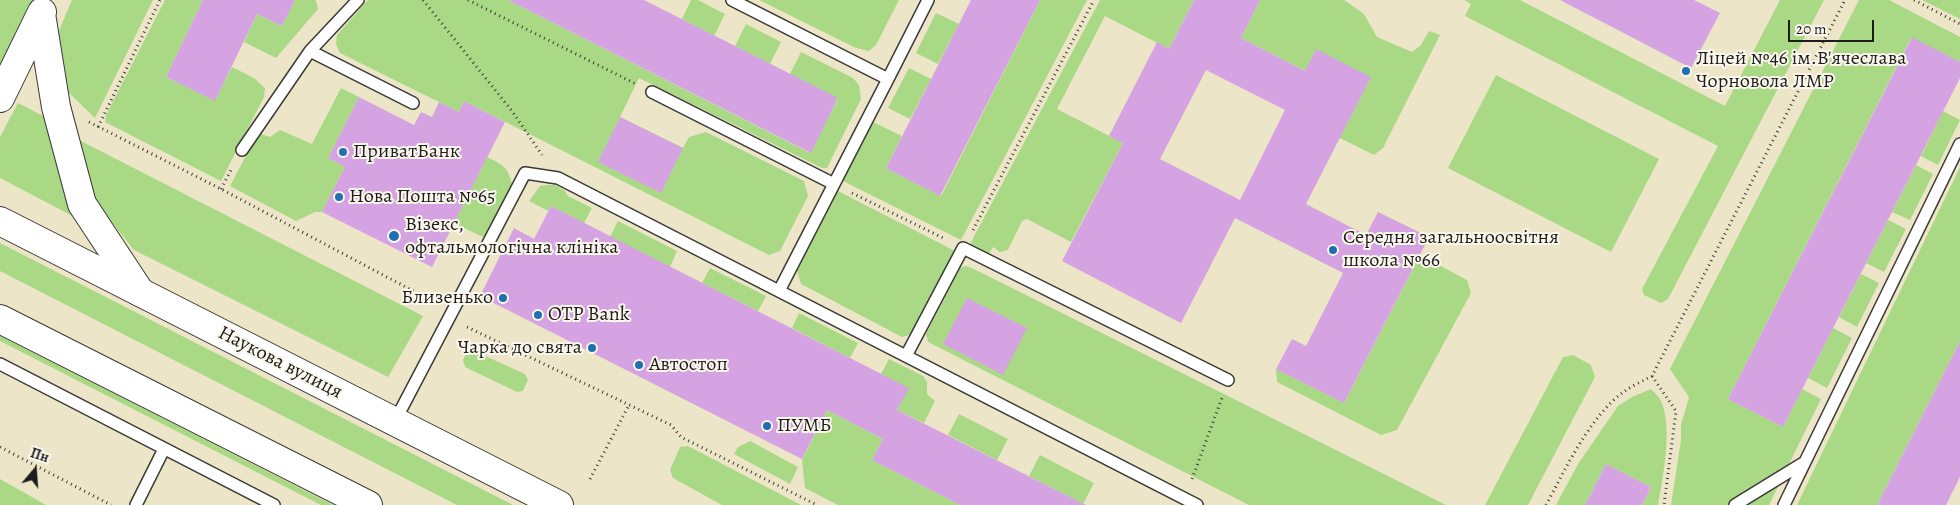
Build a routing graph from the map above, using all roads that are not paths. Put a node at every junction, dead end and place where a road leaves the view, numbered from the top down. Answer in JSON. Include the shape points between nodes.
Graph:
{"nodes":[{"id":1,"x":358,"y":0,"type":"edge"},
{"id":2,"x":732,"y":0,"type":"edge"},
{"id":3,"x":928,"y":0,"type":"edge"},
{"id":4,"x":44,"y":7,"type":"edge"},
{"id":5,"x":310,"y":51,"type":"junction"},
{"id":6,"x":888,"y":79,"type":"junction"},
{"id":7,"x":652,"y":92,"type":"road end"},
{"id":8,"x":0,"y":98,"type":"edge"},
{"id":9,"x":414,"y":104,"type":"dead end"},
{"id":10,"x":1960,"y":144,"type":"edge"},
{"id":11,"x":242,"y":150,"type":"dead end"},
{"id":12,"x":834,"y":184,"type":"junction"},
{"id":13,"x":0,"y":221,"type":"edge"},
{"id":14,"x":780,"y":291,"type":"junction"},
{"id":15,"x":140,"y":292,"type":"junction"},
{"id":16,"x":0,"y":319,"type":"edge"},
{"id":17,"x":906,"y":356,"type":"junction"},
{"id":18,"x":0,"y":364,"type":"edge"},
{"id":19,"x":1228,"y":380,"type":"road end"},
{"id":20,"x":395,"y":421,"type":"junction"},
{"id":21,"x":164,"y":449,"type":"junction"},
{"id":22,"x":1805,"y":462,"type":"junction"},
{"id":23,"x":136,"y":505,"type":"edge"},
{"id":24,"x":274,"y":505,"type":"edge"},
{"id":25,"x":368,"y":505,"type":"edge"},
{"id":26,"x":560,"y":505,"type":"edge"},
{"id":27,"x":1197,"y":505,"type":"edge"},
{"id":28,"x":1734,"y":505,"type":"edge"},
{"id":29,"x":1784,"y":505,"type":"edge"}],
"edges":[{"from":1,"to":5,"type":"lane"},
{"from":2,"to":6,"type":"lane"},
{"from":3,"to":6,"type":"lane"},
{"from":4,"to":8,"type":"main road"},
{"from":4,"to":15,"type":"main road","via":[[56,107],[82,204]]},
{"from":5,"to":9,"type":"lane"},
{"from":5,"to":11,"type":"lane"},
{"from":6,"to":12,"type":"lane"},
{"from":7,"to":12,"type":"lane"},
{"from":10,"to":22,"type":"lane"},
{"from":12,"to":14,"type":"lane"},
{"from":13,"to":15,"type":"main road","name":"Наукова вулиця"},
{"from":14,"to":17,"type":"lane"},
{"from":14,"to":20,"type":"lane","via":[[558,178],[525,173]]},
{"from":15,"to":20,"type":"main road","name":"Наукова вулиця"},
{"from":16,"to":25,"type":"main road"},
{"from":17,"to":19,"type":"lane","via":[[963,248]]},
{"from":17,"to":27,"type":"lane"},
{"from":18,"to":21,"type":"lane"},
{"from":20,"to":26,"type":"main road","name":"Наукова вулиця"},
{"from":21,"to":23,"type":"lane"},
{"from":21,"to":24,"type":"lane"},
{"from":22,"to":28,"type":"lane"},
{"from":22,"to":29,"type":"lane"}]}
